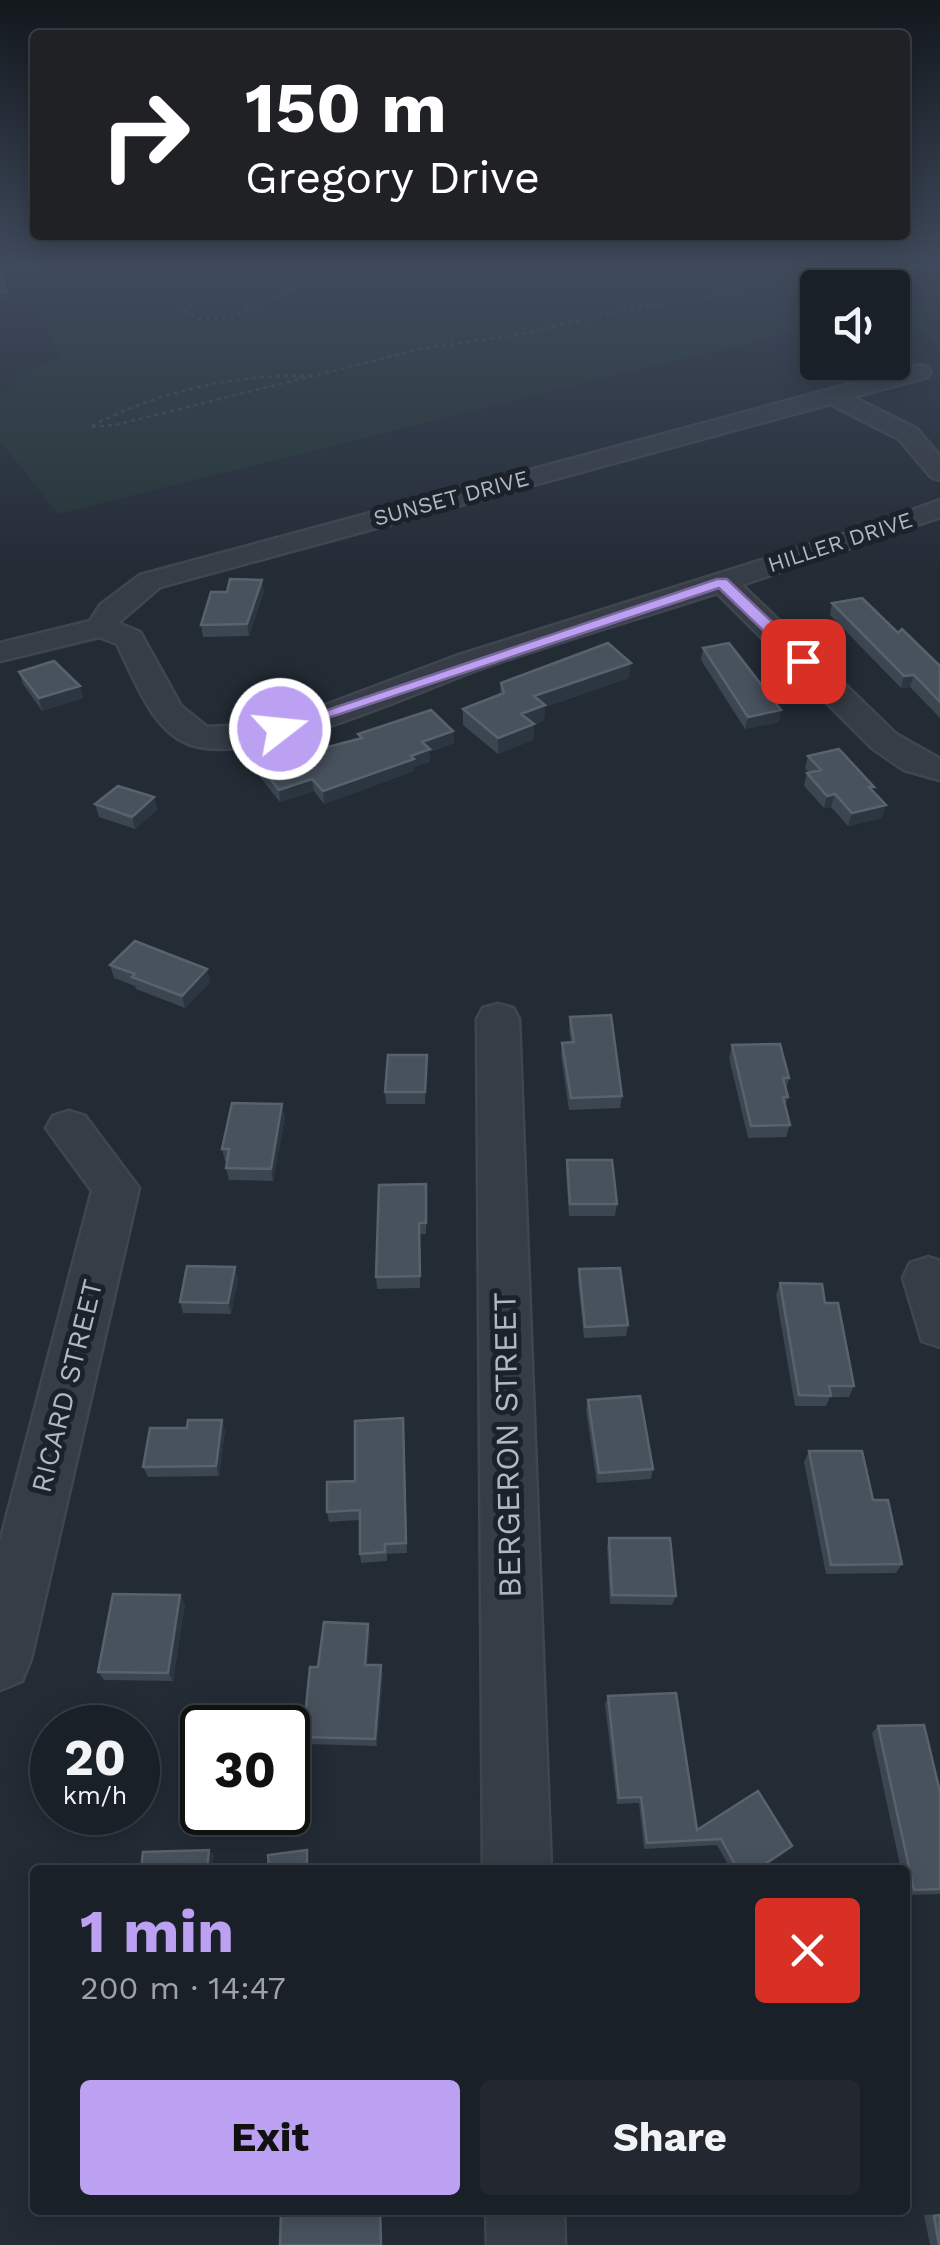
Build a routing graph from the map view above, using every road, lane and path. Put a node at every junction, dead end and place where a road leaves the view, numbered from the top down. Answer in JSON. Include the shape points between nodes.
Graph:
{"nodes":[{"id":1,"x":346,"y":368,"type":"edge"},
{"id":2,"x":920,"y":372,"type":"dead end"},
{"id":3,"x":312,"y":376,"type":"junction"},
{"id":4,"x":831,"y":395,"type":"junction"},
{"id":5,"x":940,"y":472,"type":"edge"},
{"id":6,"x":940,"y":508,"type":"edge"},
{"id":7,"x":722,"y":582,"type":"junction"},
{"id":8,"x":101,"y":628,"type":"junction"},
{"id":9,"x":0,"y":652,"type":"edge"},
{"id":10,"x":940,"y":770,"type":"edge"},
{"id":11,"x":498,"y":1019,"type":"dead end"},
{"id":12,"x":69,"y":1128,"type":"dead end"},
{"id":13,"x":0,"y":1658,"type":"edge"},
{"id":14,"x":517,"y":1865,"type":"edge"},
{"id":15,"x":525,"y":2215,"type":"edge"},
{"id":16,"x":526,"y":2245,"type":"edge"}],
"edges":[{"from":1,"to":3,"type":"path"},
{"from":2,"to":4,"type":"street","name":"SUNSET DRIVE"},
{"from":3,"to":3,"type":"path","via":[[115,424],[90,427],[154,399],[275,375]]},
{"from":4,"to":5,"type":"street","via":[[908,434]]},
{"from":4,"to":8,"type":"street","name":"SUNSET DRIVE","via":[[150,582],[110,611]]},
{"from":6,"to":7,"type":"street","name":"HILLER DRIVE"},
{"from":7,"to":8,"type":"street","name":"HILLER DRIVE","via":[[252,735],[198,737],[168,711],[129,638]]},
{"from":7,"to":10,"type":"street","via":[[884,741],[916,764]]},
{"from":8,"to":9,"type":"street"},
{"from":11,"to":14,"type":"street","name":"BERGERON STREET"},
{"from":12,"to":13,"type":"street","name":"RICARD STREET","via":[[116,1188]]},
{"from":15,"to":16,"type":"street"}]}
